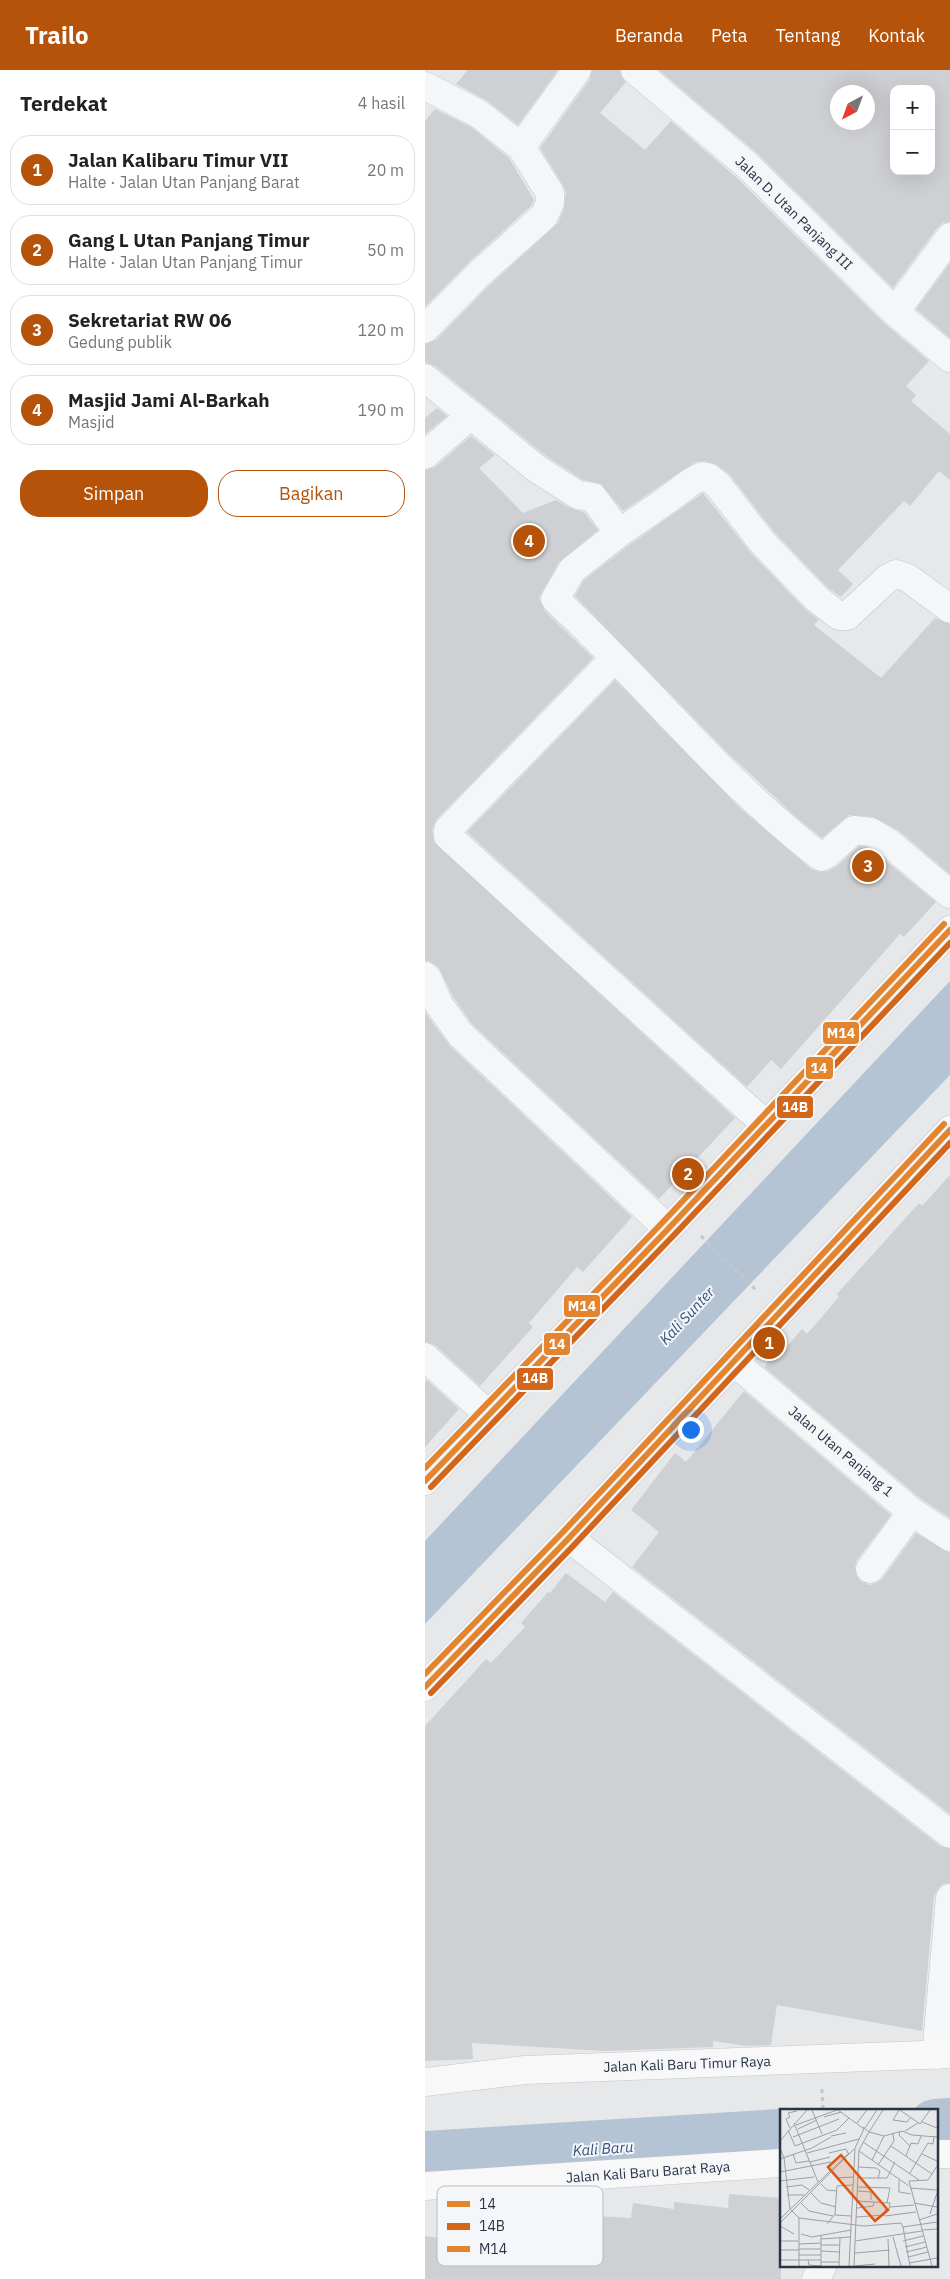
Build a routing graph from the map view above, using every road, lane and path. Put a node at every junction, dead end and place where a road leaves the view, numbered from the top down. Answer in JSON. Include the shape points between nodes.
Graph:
{"nodes":[{"id":1,"x":577,"y":70,"type":"edge"},
{"id":2,"x":635,"y":70,"type":"edge"},
{"id":3,"x":425,"y":86,"type":"edge"},
{"id":4,"x":521,"y":147,"type":"junction"},
{"id":5,"x":950,"y":237,"type":"edge"},
{"id":6,"x":895,"y":312,"type":"junction"},
{"id":7,"x":425,"y":329,"type":"edge"},
{"id":8,"x":950,"y":358,"type":"edge"},
{"id":9,"x":425,"y":378,"type":"edge"},
{"id":10,"x":471,"y":415,"type":"junction"},
{"id":11,"x":425,"y":455,"type":"edge"},
{"id":12,"x":619,"y":533,"type":"junction"},
{"id":13,"x":950,"y":609,"type":"edge"},
{"id":14,"x":615,"y":658,"type":"junction"},
{"id":15,"x":950,"y":894,"type":"edge"},
{"id":16,"x":950,"y":930,"type":"edge"},
{"id":17,"x":425,"y":976,"type":"edge"},
{"id":18,"x":765,"y":1124,"type":"junction"},
{"id":19,"x":950,"y":1130,"type":"edge"},
{"id":20,"x":668,"y":1229,"type":"junction"},
{"id":21,"x":699,"y":1235,"type":"dead end"},
{"id":22,"x":756,"y":1290,"type":"dead end"},
{"id":23,"x":425,"y":1357,"type":"edge"},
{"id":24,"x":734,"y":1362,"type":"junction"},
{"id":25,"x":489,"y":1415,"type":"junction"},
{"id":26,"x":425,"y":1481,"type":"edge"},
{"id":27,"x":912,"y":1512,"type":"junction"},
{"id":28,"x":950,"y":1537,"type":"edge"},
{"id":29,"x":569,"y":1538,"type":"junction"},
{"id":30,"x":870,"y":1569,"type":"dead end"},
{"id":31,"x":425,"y":1687,"type":"edge"},
{"id":32,"x":950,"y":1834,"type":"edge"},
{"id":33,"x":950,"y":1898,"type":"edge"},
{"id":34,"x":943,"y":2054,"type":"edge"},
{"id":35,"x":425,"y":2082,"type":"edge"},
{"id":36,"x":937,"y":2154,"type":"edge"},
{"id":37,"x":950,"y":2154,"type":"edge"},
{"id":38,"x":780,"y":2163,"type":"edge"},
{"id":39,"x":425,"y":2186,"type":"edge"},
{"id":40,"x":822,"y":2266,"type":"edge"},
{"id":41,"x":816,"y":2279,"type":"edge"}],
"edges":[{"from":1,"to":4,"type":"street"},
{"from":2,"to":6,"type":"street","name":"Jalan D. Utan Panjang III","via":[[748,166]]},
{"from":3,"to":4,"type":"street","via":[[479,114]]},
{"from":4,"to":7,"type":"street","via":[[549,194],[550,203],[544,216],[480,273]]},
{"from":5,"to":6,"type":"street"},
{"from":6,"to":8,"type":"street","name":"Jalan D. Utan Panjang III"},
{"from":9,"to":10,"type":"street"},
{"from":10,"to":11,"type":"street"},
{"from":10,"to":12,"type":"street","via":[[537,469],[577,495],[593,497]]},
{"from":12,"to":13,"type":"street","via":[[691,482],[702,476],[708,477],[718,485],[762,542],[817,599],[839,616],[847,616],[896,574],[907,578]]},
{"from":12,"to":14,"type":"street","via":[[571,570],[555,599]]},
{"from":14,"to":15,"type":"street","via":[[730,778],[780,826],[821,857],[854,830],[871,832]]},
{"from":14,"to":18,"type":"street","via":[[461,816],[448,830],[448,836]]},
{"from":16,"to":18,"type":"main road"},
{"from":17,"to":20,"type":"street","via":[[438,1003],[461,1034]]},
{"from":18,"to":20,"type":"main road"},
{"from":19,"to":24,"type":"main road"},
{"from":20,"to":25,"type":"main road"},
{"from":21,"to":22,"type":"path"},
{"from":23,"to":25,"type":"street"},
{"from":24,"to":27,"type":"street","name":"Jalan Utan Panjang 1"},
{"from":24,"to":29,"type":"main road"},
{"from":25,"to":26,"type":"main road"},
{"from":27,"to":28,"type":"street","name":"Jalan Utan Panjang 1"},
{"from":27,"to":30,"type":"street"},
{"from":29,"to":31,"type":"main road"},
{"from":29,"to":32,"type":"street"},
{"from":33,"to":34,"type":"street"},
{"from":34,"to":35,"type":"main road","name":"Jalan Kali Baru Timur Raya","via":[[525,2070]]},
{"from":36,"to":37,"type":"main road"},
{"from":38,"to":39,"type":"main road","name":"Jalan Kali Baru Barat Raya"},
{"from":40,"to":41,"type":"street"}]}
